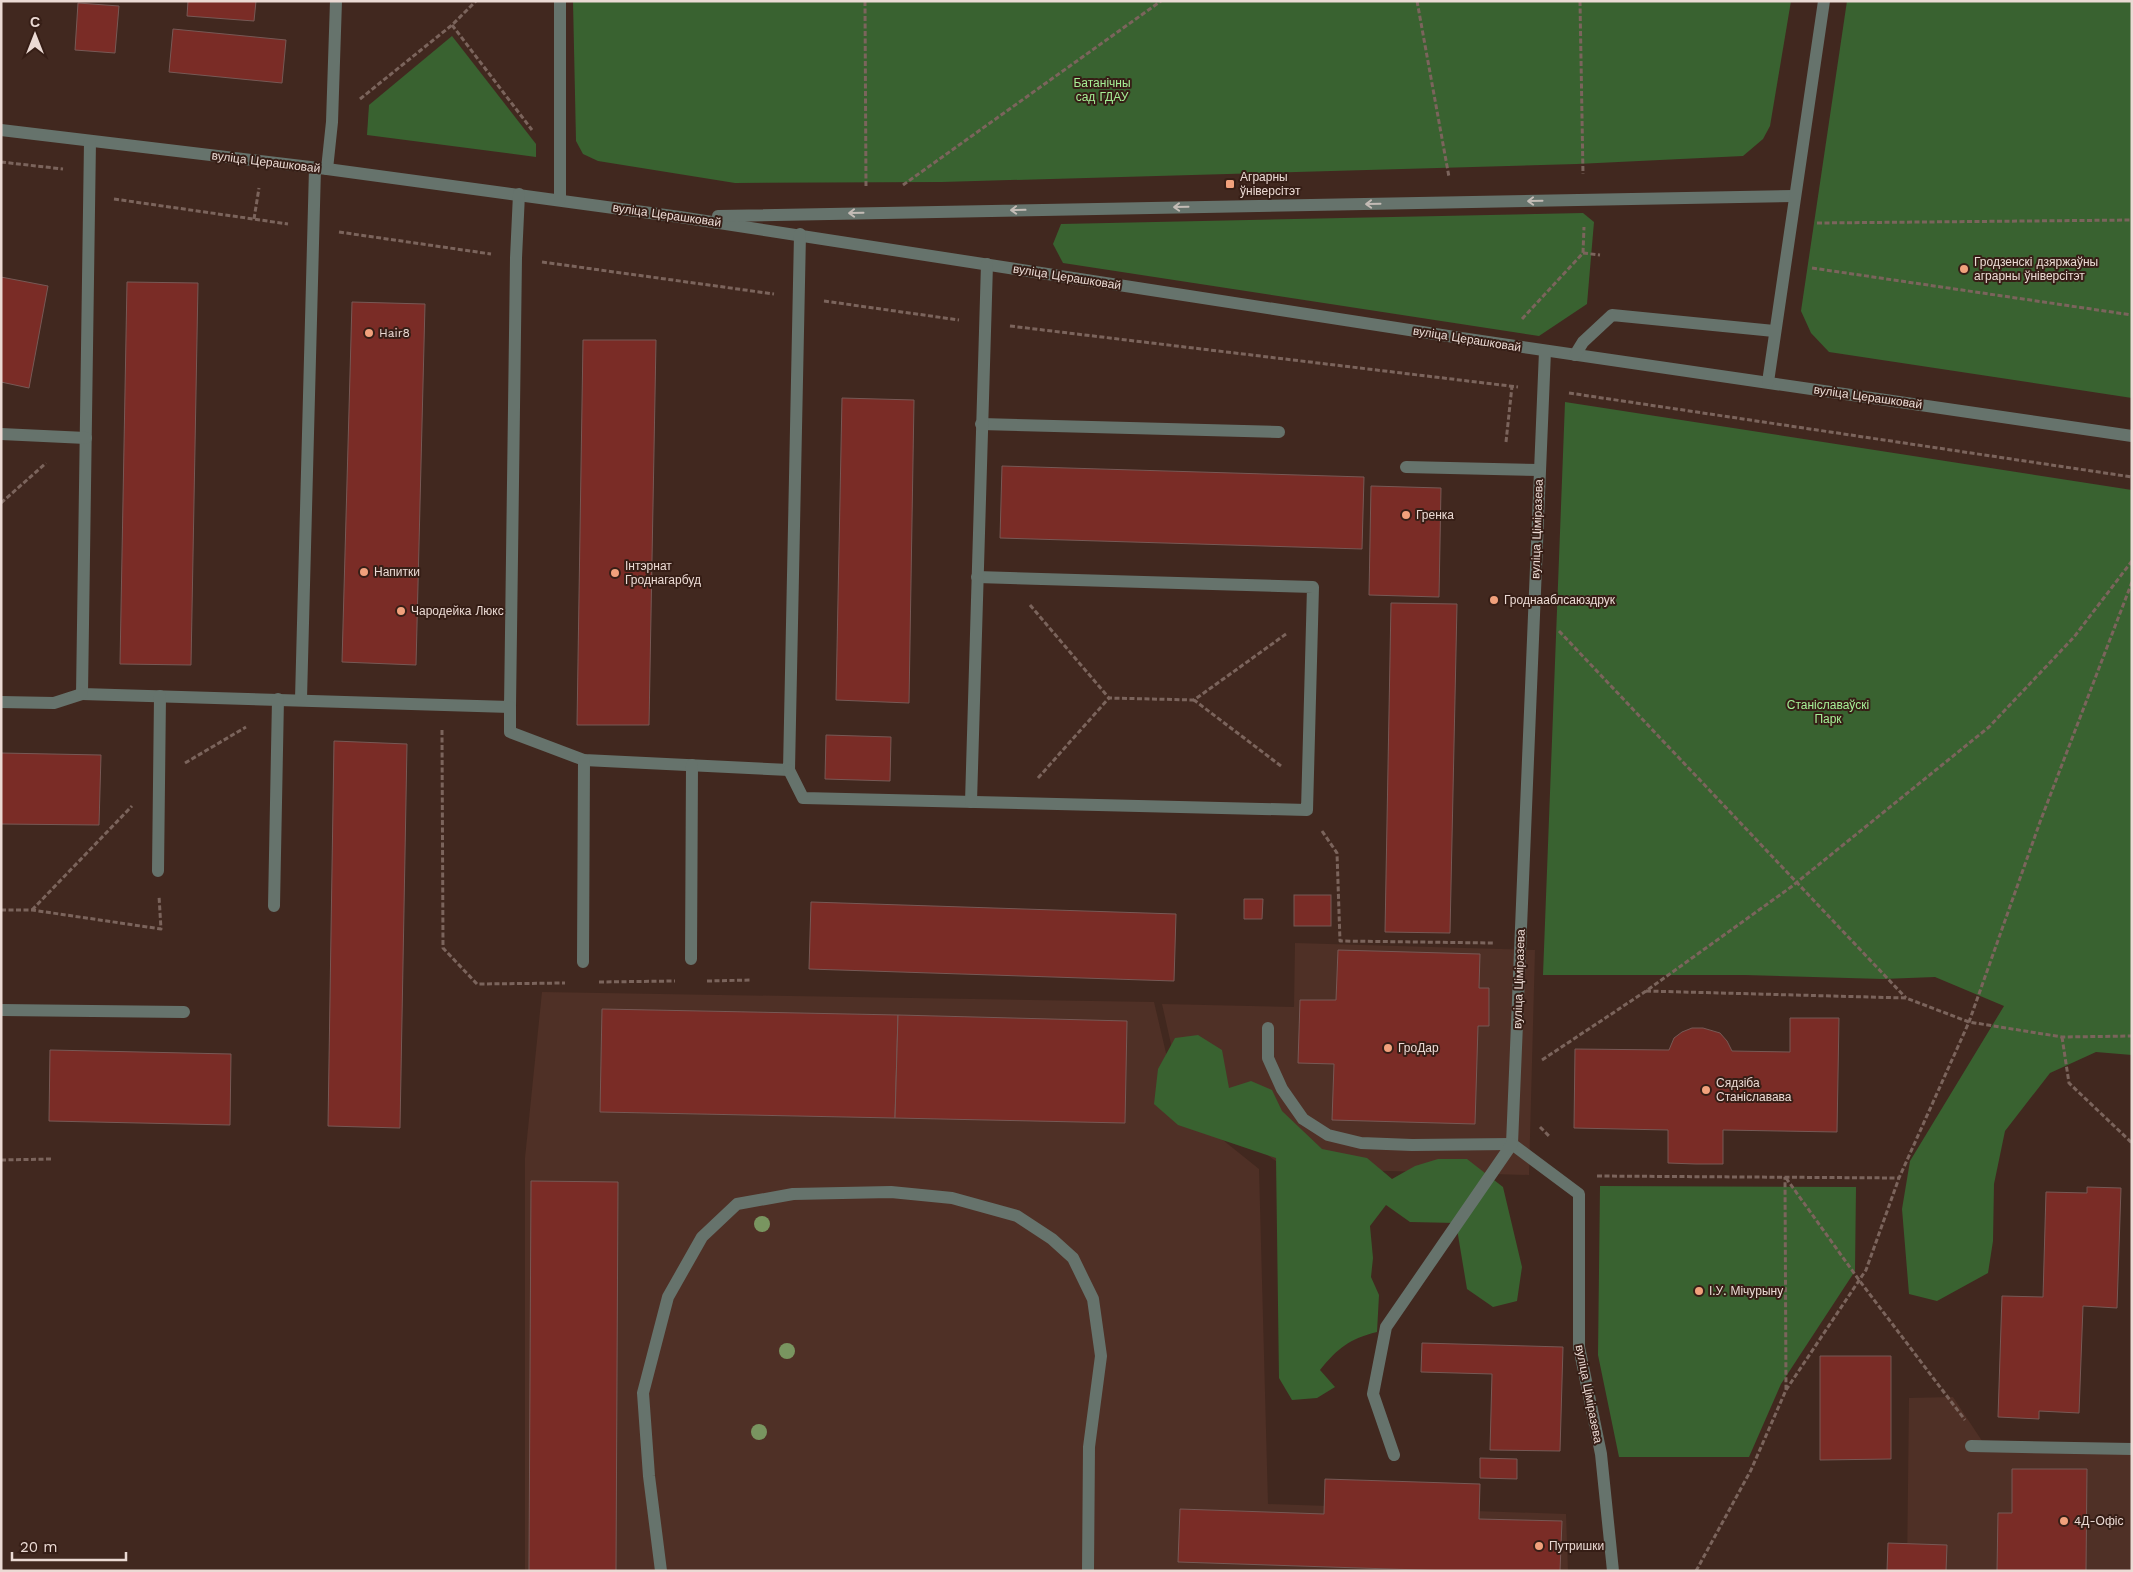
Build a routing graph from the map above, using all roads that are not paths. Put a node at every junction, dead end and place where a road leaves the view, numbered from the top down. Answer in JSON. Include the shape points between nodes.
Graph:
{"nodes":[{"id":1,"x":336,"y":1,"type":"edge"},
{"id":2,"x":560,"y":1,"type":"edge"},
{"id":3,"x":1824,"y":1,"type":"edge"},
{"id":4,"x":1,"y":130,"type":"edge"},
{"id":5,"x":90,"y":141,"type":"junction"},
{"id":6,"x":321,"y":169,"type":"junction"},
{"id":7,"x":519,"y":194,"type":"junction"},
{"id":8,"x":1794,"y":196,"type":"junction"},
{"id":9,"x":560,"y":200,"type":"junction"},
{"id":10,"x":680,"y":217,"type":"junction"},
{"id":11,"x":800,"y":234,"type":"junction"},
{"id":12,"x":987,"y":264,"type":"junction"},
{"id":13,"x":1774,"y":331,"type":"junction"},
{"id":14,"x":1546,"y":351,"type":"junction"},
{"id":15,"x":1575,"y":356,"type":"junction"},
{"id":16,"x":1768,"y":382,"type":"junction"},
{"id":17,"x":981,"y":424,"type":"junction"},
{"id":18,"x":1279,"y":432,"type":"dead end"},
{"id":19,"x":1,"y":434,"type":"edge"},
{"id":20,"x":2132,"y":436,"type":"edge"},
{"id":21,"x":80,"y":438,"type":"junction"},
{"id":22,"x":1406,"y":467,"type":"dead end"},
{"id":23,"x":1540,"y":470,"type":"junction"},
{"id":24,"x":977,"y":577,"type":"junction"},
{"id":25,"x":82,"y":694,"type":"junction"},
{"id":26,"x":160,"y":696,"type":"junction"},
{"id":27,"x":278,"y":699,"type":"junction"},
{"id":28,"x":301,"y":700,"type":"junction"},
{"id":29,"x":1,"y":702,"type":"edge"},
{"id":30,"x":510,"y":707,"type":"junction"},
{"id":31,"x":584,"y":760,"type":"junction"},
{"id":32,"x":692,"y":765,"type":"junction"},
{"id":33,"x":789,"y":770,"type":"junction"},
{"id":34,"x":971,"y":802,"type":"junction"},
{"id":35,"x":158,"y":871,"type":"road end"},
{"id":36,"x":274,"y":906,"type":"dead end"},
{"id":37,"x":691,"y":959,"type":"dead end"},
{"id":38,"x":583,"y":962,"type":"dead end"},
{"id":39,"x":1,"y":1010,"type":"edge"},
{"id":40,"x":184,"y":1012,"type":"dead end"},
{"id":41,"x":1268,"y":1028,"type":"dead end"},
{"id":42,"x":1512,"y":1144,"type":"junction"},
{"id":43,"x":1978,"y":1446,"type":"road end"},
{"id":44,"x":2132,"y":1449,"type":"edge"},
{"id":45,"x":1394,"y":1455,"type":"dead end"},
{"id":46,"x":661,"y":1571,"type":"edge"},
{"id":47,"x":1088,"y":1571,"type":"edge"},
{"id":48,"x":1613,"y":1571,"type":"edge"}],
"edges":[{"from":1,"to":6,"type":"street","via":[[332,122]]},
{"from":2,"to":9,"type":"street"},
{"from":3,"to":8,"type":"street"},
{"from":4,"to":5,"type":"street","name":"вуліца Церашковай"},
{"from":5,"to":6,"type":"street","name":"вуліца Церашковай"},
{"from":5,"to":21,"type":"street"},
{"from":6,"to":7,"type":"street","name":"вуліца Церашковай"},
{"from":6,"to":28,"type":"street","via":[[314,229]]},
{"from":7,"to":9,"type":"street","name":"вуліца Церашковай"},
{"from":7,"to":30,"type":"street"},
{"from":8,"to":10,"type":"street","one_way":true},
{"from":8,"to":13,"type":"street"},
{"from":9,"to":10,"type":"street","name":"вуліца Церашковай"},
{"from":10,"to":11,"type":"street","name":"вуліца Церашковай"},
{"from":11,"to":12,"type":"street","name":"вуліца Церашковай"},
{"from":11,"to":33,"type":"street"},
{"from":12,"to":14,"type":"street","name":"вуліца Церашковай"},
{"from":12,"to":17,"type":"street"},
{"from":13,"to":15,"type":"street","via":[[1612,315],[1583,342]]},
{"from":13,"to":16,"type":"street"},
{"from":14,"to":15,"type":"street","name":"вуліца Церашковай"},
{"from":14,"to":23,"type":"street","name":"вуліца Ціміразева"},
{"from":15,"to":16,"type":"street","name":"вуліца Церашковай"},
{"from":16,"to":20,"type":"street","name":"вуліца Церашковай"},
{"from":17,"to":18,"type":"street"},
{"from":17,"to":24,"type":"street"},
{"from":19,"to":21,"type":"street"},
{"from":21,"to":25,"type":"street"},
{"from":22,"to":23,"type":"street"},
{"from":23,"to":42,"type":"street","name":"вуліца Ціміразева"},
{"from":24,"to":34,"type":"street"},
{"from":24,"to":34,"type":"street","via":[[1313,587],[1308,786],[1307,810]]},
{"from":25,"to":26,"type":"street"},
{"from":25,"to":29,"type":"street","via":[[54,703]]},
{"from":26,"to":27,"type":"street"},
{"from":26,"to":35,"type":"street"},
{"from":27,"to":28,"type":"street"},
{"from":27,"to":36,"type":"street"},
{"from":28,"to":30,"type":"street"},
{"from":30,"to":31,"type":"street","via":[[510,732]]},
{"from":31,"to":32,"type":"street"},
{"from":31,"to":38,"type":"street"},
{"from":32,"to":33,"type":"street"},
{"from":32,"to":37,"type":"street"},
{"from":33,"to":34,"type":"street","via":[[802,798]]},
{"from":39,"to":40,"type":"street"},
{"from":41,"to":42,"type":"street","via":[[1268,1058],[1282,1089],[1303,1119],[1328,1135],[1361,1143],[1412,1146]]},
{"from":42,"to":45,"type":"street","via":[[1386,1327],[1372,1394]]},
{"from":42,"to":48,"type":"street","name":"вуліца Ціміразева","via":[[1579,1194],[1579,1347],[1601,1454]]},
{"from":43,"to":44,"type":"street"},
{"from":46,"to":47,"type":"street","via":[[643,1392],[668,1297],[702,1237],[737,1204],[793,1194],[891,1192],[952,1198],[1017,1216],[1052,1239],[1073,1258],[1093,1299],[1101,1356],[1089,1447]]}]}
